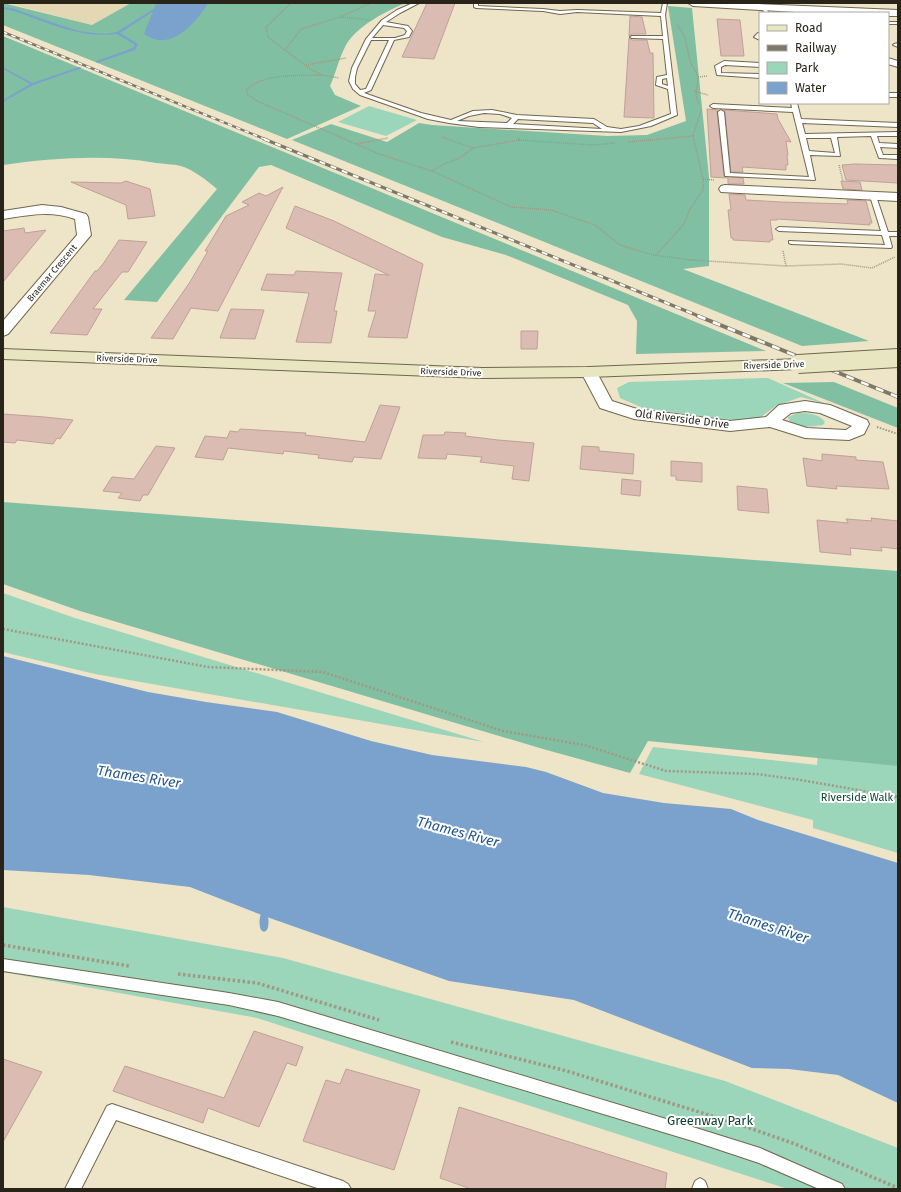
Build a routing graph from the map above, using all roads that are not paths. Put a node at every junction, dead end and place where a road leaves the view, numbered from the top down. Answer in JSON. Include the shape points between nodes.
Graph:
{"nodes":[{"id":1,"x":417,"y":3,"type":"edge"},
{"id":2,"x":476,"y":3,"type":"edge"},
{"id":3,"x":665,"y":3,"type":"edge"},
{"id":4,"x":693,"y":3,"type":"edge"},
{"id":5,"x":766,"y":11,"type":"edge"},
{"id":6,"x":848,"y":12,"type":"edge"},
{"id":7,"x":663,"y":18,"type":"junction"},
{"id":8,"x":383,"y":22,"type":"junction"},
{"id":9,"x":632,"y":35,"type":"dead end"},
{"id":10,"x":666,"y":36,"type":"junction"},
{"id":11,"x":368,"y":39,"type":"junction"},
{"id":12,"x":392,"y":39,"type":"junction"},
{"id":13,"x":759,"y":65,"type":"edge"},
{"id":14,"x":670,"y":76,"type":"junction"},
{"id":15,"x":759,"y":76,"type":"edge"},
{"id":16,"x":671,"y":88,"type":"junction"},
{"id":17,"x":360,"y":92,"type":"junction"},
{"id":18,"x":794,"y":104,"type":"edge"},
{"id":19,"x":713,"y":106,"type":"dead end"},
{"id":20,"x":721,"y":109,"type":"junction"},
{"id":21,"x":796,"y":110,"type":"junction"},
{"id":22,"x":516,"y":117,"type":"junction"},
{"id":23,"x":799,"y":121,"type":"junction"},
{"id":24,"x":452,"y":122,"type":"junction"},
{"id":25,"x":509,"y":125,"type":"junction"},
{"id":26,"x":898,"y":125,"type":"edge"},
{"id":27,"x":622,"y":131,"type":"junction"},
{"id":28,"x":873,"y":134,"type":"junction"},
{"id":29,"x":898,"y":134,"type":"edge"},
{"id":30,"x":802,"y":136,"type":"junction"},
{"id":31,"x":834,"y":136,"type":"junction"},
{"id":32,"x":876,"y":145,"type":"junction"},
{"id":33,"x":898,"y":146,"type":"edge"},
{"id":34,"x":807,"y":153,"type":"junction"},
{"id":35,"x":898,"y":157,"type":"edge"},
{"id":36,"x":725,"y":189,"type":"dead end"},
{"id":37,"x":873,"y":196,"type":"junction"},
{"id":38,"x":898,"y":197,"type":"edge"},
{"id":39,"x":3,"y":215,"type":"edge"},
{"id":40,"x":779,"y":229,"type":"dead end"},
{"id":41,"x":886,"y":233,"type":"junction"},
{"id":42,"x":898,"y":234,"type":"edge"},
{"id":43,"x":791,"y":242,"type":"dead end"},
{"id":44,"x":3,"y":331,"type":"edge"},
{"id":45,"x":3,"y":354,"type":"edge"},
{"id":46,"x":898,"y":358,"type":"edge"},
{"id":47,"x":589,"y":372,"type":"junction"},
{"id":48,"x":771,"y":422,"type":"junction"},
{"id":49,"x":3,"y":965,"type":"edge"},
{"id":50,"x":73,"y":1189,"type":"edge"},
{"id":51,"x":343,"y":1189,"type":"edge"},
{"id":52,"x":837,"y":1189,"type":"edge"}],
"edges":[{"from":1,"to":8,"type":"lane","via":[[394,13]]},
{"from":2,"to":7,"type":"lane","via":[[476,7]]},
{"from":3,"to":7,"type":"lane"},
{"from":4,"to":5,"type":"street"},
{"from":5,"to":6,"type":"street"},
{"from":7,"to":10,"type":"lane"},
{"from":8,"to":11,"type":"lane"},
{"from":8,"to":12,"type":"lane","via":[[406,27],[410,31],[407,36]]},
{"from":9,"to":10,"type":"lane"},
{"from":10,"to":14,"type":"lane"},
{"from":11,"to":12,"type":"lane"},
{"from":11,"to":17,"type":"lane","via":[[352,80],[352,84]]},
{"from":12,"to":17,"type":"lane","via":[[368,90]]},
{"from":13,"to":15,"type":"lane","via":[[724,63],[718,66],[719,74]]},
{"from":14,"to":16,"type":"lane"},
{"from":14,"to":16,"type":"lane","via":[[658,78],[658,85]]},
{"from":16,"to":27,"type":"lane","via":[[674,115]]},
{"from":17,"to":24,"type":"lane","via":[[372,99],[429,118]]},
{"from":18,"to":21,"type":"lane"},
{"from":19,"to":20,"type":"lane"},
{"from":20,"to":21,"type":"lane"},
{"from":20,"to":34,"type":"lane","via":[[727,175],[813,179]]},
{"from":21,"to":23,"type":"lane"},
{"from":22,"to":24,"type":"lane","via":[[506,113],[481,111]]},
{"from":22,"to":25,"type":"lane"},
{"from":22,"to":27,"type":"lane","via":[[594,121],[605,128]]},
{"from":23,"to":26,"type":"lane"},
{"from":23,"to":30,"type":"lane"},
{"from":24,"to":25,"type":"lane"},
{"from":25,"to":27,"type":"lane"},
{"from":28,"to":29,"type":"lane"},
{"from":28,"to":31,"type":"lane"},
{"from":28,"to":32,"type":"lane"},
{"from":30,"to":31,"type":"lane"},
{"from":30,"to":34,"type":"lane"},
{"from":31,"to":34,"type":"lane","via":[[838,155]]},
{"from":32,"to":33,"type":"lane"},
{"from":32,"to":35,"type":"lane","via":[[881,157]]},
{"from":36,"to":37,"type":"street"},
{"from":37,"to":38,"type":"street"},
{"from":37,"to":41,"type":"lane"},
{"from":39,"to":44,"type":"street","name":"Braemar Crescent","via":[[50,208],[72,213],[81,217],[84,235]]},
{"from":40,"to":41,"type":"lane"},
{"from":41,"to":42,"type":"lane"},
{"from":41,"to":43,"type":"lane","via":[[889,247]]},
{"from":45,"to":47,"type":"main road","name":"Riverside Drive","via":[[483,373]]},
{"from":46,"to":47,"type":"main road","name":"Riverside Drive","bridge":true},
{"from":47,"to":48,"type":"street","name":"Old Riverside Drive","via":[[606,404],[634,414],[730,426]]},
{"from":48,"to":48,"type":"street","name":"Old Riverside Drive","via":[[805,433],[849,435],[858,430],[861,424],[810,405],[784,409]]},
{"from":49,"to":52,"type":"lane","via":[[229,999],[278,1009],[696,1135],[760,1156]]},
{"from":50,"to":51,"type":"lane","via":[[112,1111]]}]}
